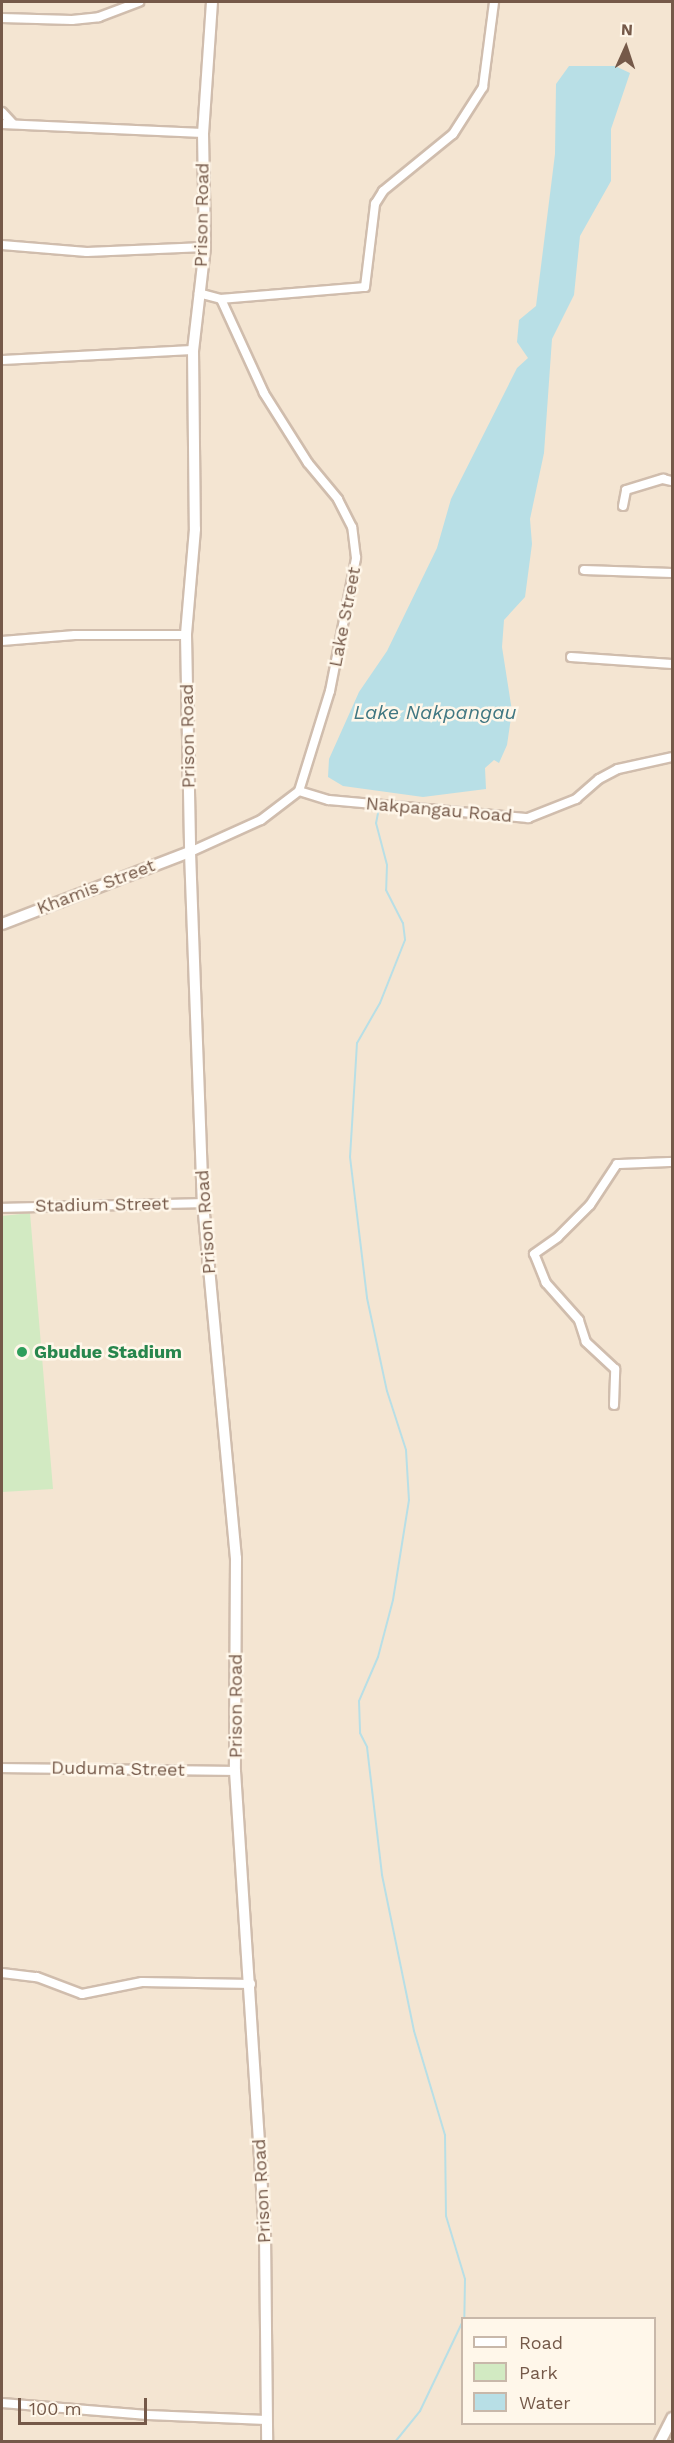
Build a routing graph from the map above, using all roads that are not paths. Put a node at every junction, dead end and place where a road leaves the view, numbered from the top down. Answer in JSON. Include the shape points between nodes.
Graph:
{"nodes":[{"id":1,"x":139,"y":2,"type":"edge"},
{"id":2,"x":212,"y":2,"type":"edge"},
{"id":3,"x":494,"y":2,"type":"edge"},
{"id":4,"x":2,"y":18,"type":"edge"},
{"id":5,"x":2,"y":112,"type":"edge"},
{"id":6,"x":2,"y":124,"type":"edge"},
{"id":7,"x":13,"y":124,"type":"junction"},
{"id":8,"x":203,"y":133,"type":"junction"},
{"id":9,"x":2,"y":245,"type":"edge"},
{"id":10,"x":205,"y":247,"type":"junction"},
{"id":11,"x":199,"y":293,"type":"junction"},
{"id":12,"x":221,"y":299,"type":"junction"},
{"id":13,"x":193,"y":350,"type":"junction"},
{"id":14,"x":2,"y":360,"type":"edge"},
{"id":15,"x":672,"y":480,"type":"edge"},
{"id":16,"x":623,"y":506,"type":"dead end"},
{"id":17,"x":584,"y":570,"type":"dead end"},
{"id":18,"x":672,"y":573,"type":"edge"},
{"id":19,"x":186,"y":634,"type":"junction"},
{"id":20,"x":2,"y":641,"type":"edge"},
{"id":21,"x":571,"y":657,"type":"dead end"},
{"id":22,"x":672,"y":664,"type":"edge"},
{"id":23,"x":672,"y":757,"type":"edge"},
{"id":24,"x":299,"y":791,"type":"junction"},
{"id":25,"x":190,"y":852,"type":"junction"},
{"id":26,"x":2,"y":924,"type":"edge"},
{"id":27,"x":672,"y":1162,"type":"edge"},
{"id":28,"x":203,"y":1203,"type":"junction"},
{"id":29,"x":2,"y":1208,"type":"edge"},
{"id":30,"x":614,"y":1405,"type":"dead end"},
{"id":31,"x":2,"y":1768,"type":"edge"},
{"id":32,"x":235,"y":1771,"type":"junction"},
{"id":33,"x":2,"y":1973,"type":"edge"},
{"id":34,"x":251,"y":1984,"type":"junction"},
{"id":35,"x":2,"y":2403,"type":"edge"},
{"id":36,"x":672,"y":2418,"type":"edge"},
{"id":37,"x":266,"y":2420,"type":"junction"},
{"id":38,"x":267,"y":2442,"type":"edge"},
{"id":39,"x":660,"y":2442,"type":"edge"}],
"edges":[{"from":1,"to":4,"type":"street","via":[[99,17]]},
{"from":2,"to":8,"type":"street","name":"Prison Road"},
{"from":3,"to":12,"type":"street","via":[[483,87],[453,134],[383,191],[375,204],[365,287]]},
{"from":5,"to":7,"type":"street"},
{"from":6,"to":7,"type":"street"},
{"from":7,"to":8,"type":"street"},
{"from":8,"to":10,"type":"street","name":"Prison Road"},
{"from":9,"to":10,"type":"street","via":[[87,252]]},
{"from":10,"to":11,"type":"street","name":"Prison Road"},
{"from":11,"to":12,"type":"street"},
{"from":11,"to":13,"type":"street","name":"Prison Road"},
{"from":12,"to":24,"type":"street","name":"Lake Street","via":[[264,393],[308,463],[338,500],[352,527],[356,558],[348,607],[330,691]]},
{"from":13,"to":14,"type":"street"},
{"from":13,"to":19,"type":"street","name":"Prison Road","via":[[195,529]]},
{"from":15,"to":16,"type":"street","via":[[626,490]]},
{"from":17,"to":18,"type":"street"},
{"from":19,"to":20,"type":"street","via":[[75,635]]},
{"from":19,"to":25,"type":"street","name":"Prison Road"},
{"from":21,"to":22,"type":"street"},
{"from":23,"to":24,"type":"street","name":"Nakpangau Road","via":[[618,770],[598,779],[576,799],[528,818],[329,800]]},
{"from":24,"to":25,"type":"street","via":[[261,820]]},
{"from":25,"to":26,"type":"street","name":"Khamis Street"},
{"from":25,"to":28,"type":"street","name":"Prison Road"},
{"from":27,"to":30,"type":"street","via":[[617,1164],[590,1205],[558,1237],[534,1254],[546,1283],[579,1320],[586,1342],[615,1369]]},
{"from":28,"to":29,"type":"street","name":"Stadium Street"},
{"from":28,"to":32,"type":"street","name":"Prison Road","via":[[236,1558]]},
{"from":31,"to":32,"type":"street","name":"Duduma Street"},
{"from":32,"to":34,"type":"street","name":"Prison Road"},
{"from":33,"to":34,"type":"street","via":[[38,1977],[82,1994],[142,1982]]},
{"from":34,"to":37,"type":"street","name":"Prison Road","via":[[265,2234]]},
{"from":35,"to":37,"type":"street"},
{"from":36,"to":39,"type":"street"},
{"from":37,"to":38,"type":"street","name":"Prison Road"}]}
